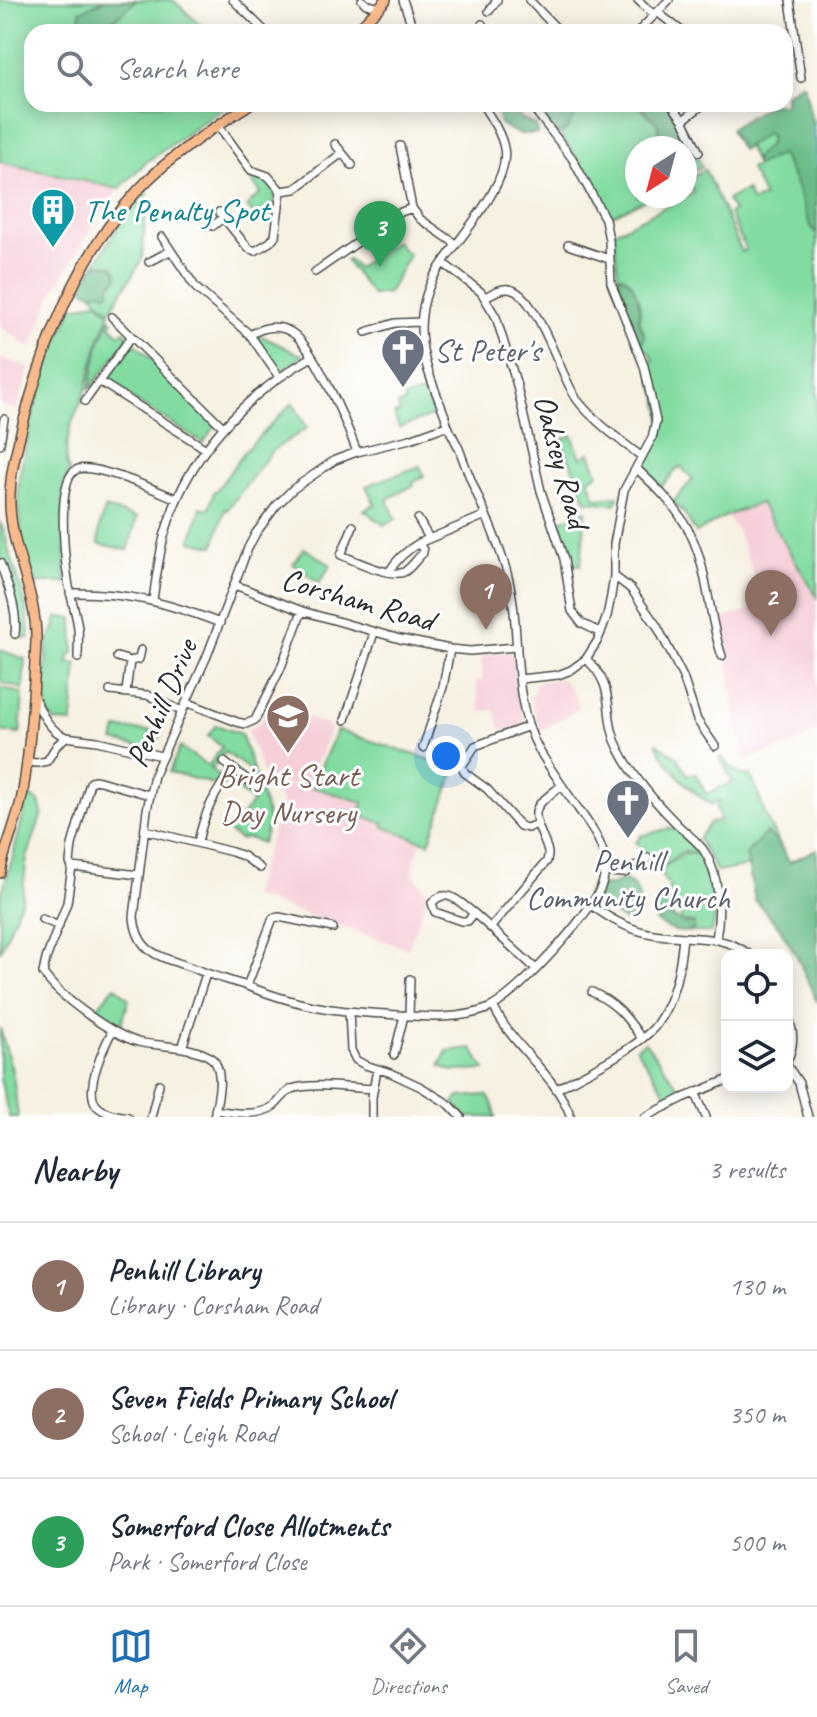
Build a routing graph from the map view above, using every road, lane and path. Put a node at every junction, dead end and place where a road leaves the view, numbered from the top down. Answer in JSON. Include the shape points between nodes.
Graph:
{"nodes":[{"id":1,"x":233,"y":0,"type":"edge"},
{"id":2,"x":362,"y":0,"type":"edge"},
{"id":3,"x":403,"y":0,"type":"edge"},
{"id":4,"x":497,"y":0,"type":"edge"},
{"id":5,"x":529,"y":0,"type":"edge"},
{"id":6,"x":638,"y":0,"type":"edge"},
{"id":7,"x":669,"y":0,"type":"edge"},
{"id":8,"x":790,"y":0,"type":"edge"},
{"id":9,"x":383,"y":4,"type":"edge"},
{"id":10,"x":489,"y":11,"type":"dead end"},
{"id":11,"x":656,"y":14,"type":"junction"},
{"id":12,"x":258,"y":24,"type":"edge"},
{"id":13,"x":366,"y":24,"type":"edge"},
{"id":14,"x":413,"y":24,"type":"edge"},
{"id":15,"x":552,"y":24,"type":"edge"},
{"id":16,"x":646,"y":24,"type":"edge"},
{"id":17,"x":671,"y":24,"type":"edge"},
{"id":18,"x":801,"y":78,"type":"dead end"},
{"id":19,"x":238,"y":112,"type":"edge"},
{"id":20,"x":487,"y":112,"type":"edge"},
{"id":21,"x":536,"y":112,"type":"edge"},
{"id":22,"x":677,"y":112,"type":"edge"},
{"id":23,"x":694,"y":112,"type":"edge"},
{"id":24,"x":683,"y":120,"type":"junction"},
{"id":25,"x":218,"y":125,"type":"junction"},
{"id":26,"x":335,"y":144,"type":"dead end"},
{"id":27,"x":400,"y":146,"type":"dead end"},
{"id":28,"x":699,"y":152,"type":"dead end"},
{"id":29,"x":342,"y":153,"type":"junction"},
{"id":30,"x":352,"y":165,"type":"dead end"},
{"id":31,"x":281,"y":191,"type":"junction"},
{"id":32,"x":412,"y":208,"type":"junction"},
{"id":33,"x":213,"y":226,"type":"dead end"},
{"id":34,"x":162,"y":237,"type":"dead end"},
{"id":35,"x":456,"y":244,"type":"junction"},
{"id":36,"x":568,"y":245,"type":"dead end"},
{"id":37,"x":170,"y":251,"type":"junction"},
{"id":38,"x":609,"y":259,"type":"junction"},
{"id":39,"x":149,"y":262,"type":"dead end"},
{"id":40,"x":443,"y":263,"type":"junction"},
{"id":41,"x":315,"y":272,"type":"dead end"},
{"id":42,"x":485,"y":297,"type":"junction"},
{"id":43,"x":112,"y":317,"type":"dead end"},
{"id":44,"x":421,"y":322,"type":"junction"},
{"id":45,"x":366,"y":332,"type":"dead end"},
{"id":46,"x":250,"y":335,"type":"junction"},
{"id":47,"x":131,"y":337,"type":"junction"},
{"id":48,"x":312,"y":357,"type":"junction"},
{"id":49,"x":279,"y":377,"type":"junction"},
{"id":50,"x":99,"y":381,"type":"junction"},
{"id":51,"x":85,"y":401,"type":"dead end"},
{"id":52,"x":6,"y":423,"type":"dead end"},
{"id":53,"x":446,"y":426,"type":"junction"},
{"id":54,"x":223,"y":427,"type":"junction"},
{"id":55,"x":0,"y":444,"type":"edge"},
{"id":56,"x":206,"y":449,"type":"junction"},
{"id":57,"x":357,"y":452,"type":"junction"},
{"id":58,"x":641,"y":456,"type":"junction"},
{"id":59,"x":636,"y":468,"type":"junction"},
{"id":60,"x":177,"y":499,"type":"junction"},
{"id":61,"x":6,"y":500,"type":"edge"},
{"id":62,"x":486,"y":515,"type":"junction"},
{"id":63,"x":418,"y":519,"type":"dead end"},
{"id":64,"x":353,"y":526,"type":"dead end"},
{"id":65,"x":429,"y":538,"type":"junction"},
{"id":66,"x":419,"y":543,"type":"junction"},
{"id":67,"x":0,"y":563,"type":"edge"},
{"id":68,"x":389,"y":572,"type":"junction"},
{"id":69,"x":614,"y":576,"type":"junction"},
{"id":70,"x":235,"y":585,"type":"junction"},
{"id":71,"x":70,"y":593,"type":"junction"},
{"id":72,"x":153,"y":600,"type":"junction"},
{"id":73,"x":302,"y":611,"type":"junction"},
{"id":74,"x":220,"y":623,"type":"junction"},
{"id":75,"x":18,"y":630,"type":"dead end"},
{"id":76,"x":374,"y":633,"type":"junction"},
{"id":77,"x":601,"y":633,"type":"junction"},
{"id":78,"x":516,"y":647,"type":"junction"},
{"id":79,"x":450,"y":649,"type":"junction"},
{"id":80,"x":141,"y":650,"type":"dead end"},
{"id":81,"x":722,"y":656,"type":"dead end"},
{"id":82,"x":117,"y":657,"type":"dead end"},
{"id":83,"x":78,"y":658,"type":"dead end"},
{"id":84,"x":586,"y":659,"type":"junction"},
{"id":85,"x":130,"y":661,"type":"junction"},
{"id":86,"x":520,"y":679,"type":"junction"},
{"id":87,"x":110,"y":691,"type":"dead end"},
{"id":88,"x":126,"y":692,"type":"junction"},
{"id":89,"x":33,"y":695,"type":"junction"},
{"id":90,"x":186,"y":702,"type":"junction"},
{"id":91,"x":182,"y":711,"type":"junction"},
{"id":92,"x":31,"y":720,"type":"junction"},
{"id":93,"x":45,"y":720,"type":"junction"},
{"id":94,"x":345,"y":720,"type":"dead end"},
{"id":95,"x":529,"y":726,"type":"junction"},
{"id":96,"x":66,"y":737,"type":"junction"},
{"id":97,"x":715,"y":746,"type":"dead end"},
{"id":98,"x":423,"y":748,"type":"dead end"},
{"id":99,"x":161,"y":756,"type":"junction"},
{"id":100,"x":26,"y":762,"type":"junction"},
{"id":101,"x":224,"y":762,"type":"dead end"},
{"id":102,"x":233,"y":769,"type":"junction"},
{"id":103,"x":562,"y":785,"type":"junction"},
{"id":104,"x":256,"y":786,"type":"dead end"},
{"id":105,"x":149,"y":795,"type":"junction"},
{"id":106,"x":537,"y":824,"type":"junction"},
{"id":107,"x":145,"y":830,"type":"junction"},
{"id":108,"x":198,"y":842,"type":"junction"},
{"id":109,"x":634,"y":855,"type":"dead end"},
{"id":110,"x":72,"y":867,"type":"junction"},
{"id":111,"x":260,"y":868,"type":"dead end"},
{"id":112,"x":0,"y":870,"type":"edge"},
{"id":113,"x":605,"y":872,"type":"junction"},
{"id":114,"x":139,"y":875,"type":"junction"},
{"id":115,"x":591,"y":905,"type":"junction"},
{"id":116,"x":474,"y":913,"type":"junction"},
{"id":117,"x":42,"y":919,"type":"dead end"},
{"id":118,"x":59,"y":926,"type":"junction"},
{"id":119,"x":491,"y":927,"type":"junction"},
{"id":120,"x":333,"y":928,"type":"dead end"},
{"id":121,"x":683,"y":937,"type":"junction"},
{"id":122,"x":716,"y":939,"type":"junction"},
{"id":123,"x":741,"y":949,"type":"edge"},
{"id":124,"x":536,"y":969,"type":"junction"},
{"id":125,"x":206,"y":974,"type":"junction"},
{"id":126,"x":410,"y":979,"type":"dead end"},
{"id":127,"x":247,"y":986,"type":"junction"},
{"id":128,"x":592,"y":992,"type":"dead end"},
{"id":129,"x":493,"y":1006,"type":"junction"},
{"id":130,"x":349,"y":1011,"type":"junction"},
{"id":131,"x":407,"y":1016,"type":"junction"},
{"id":132,"x":112,"y":1031,"type":"junction"},
{"id":133,"x":642,"y":1039,"type":"junction"},
{"id":134,"x":182,"y":1048,"type":"junction"},
{"id":135,"x":394,"y":1055,"type":"dead end"},
{"id":136,"x":377,"y":1069,"type":"junction"},
{"id":137,"x":793,"y":1073,"type":"edge"},
{"id":138,"x":721,"y":1082,"type":"edge"},
{"id":139,"x":159,"y":1084,"type":"dead end"},
{"id":140,"x":373,"y":1089,"type":"junction"},
{"id":141,"x":557,"y":1089,"type":"junction"},
{"id":142,"x":695,"y":1092,"type":"junction"},
{"id":143,"x":214,"y":1114,"type":"edge"},
{"id":144,"x":128,"y":1117,"type":"edge"},
{"id":145,"x":151,"y":1117,"type":"edge"},
{"id":146,"x":372,"y":1117,"type":"edge"},
{"id":147,"x":461,"y":1117,"type":"edge"},
{"id":148,"x":571,"y":1117,"type":"edge"},
{"id":149,"x":645,"y":1117,"type":"edge"},
{"id":150,"x":706,"y":1117,"type":"edge"},
{"id":151,"x":808,"y":1117,"type":"edge"}],
"edges":[{"from":1,"to":12,"type":"street"},
{"from":2,"to":9,"type":"street"},
{"from":3,"to":14,"type":"street"},
{"from":4,"to":10,"type":"street"},
{"from":5,"to":15,"type":"street"},
{"from":6,"to":11,"type":"street"},
{"from":7,"to":11,"type":"street"},
{"from":8,"to":18,"type":"street"},
{"from":9,"to":13,"type":"main road"},
{"from":11,"to":16,"type":"street"},
{"from":11,"to":17,"type":"street"},
{"from":19,"to":25,"type":"main road"},
{"from":20,"to":35,"type":"street","via":[[503,143],[504,166],[494,191]]},
{"from":21,"to":38,"type":"street","via":[[572,158],[603,215]]},
{"from":22,"to":24,"type":"street"},
{"from":23,"to":24,"type":"street"},
{"from":24,"to":28,"type":"street"},
{"from":25,"to":31,"type":"street","via":[[246,165],[268,176]]},
{"from":25,"to":61,"type":"main road","via":[[137,192],[84,265],[37,375]]},
{"from":26,"to":29,"type":"street"},
{"from":27,"to":32,"type":"street"},
{"from":29,"to":30,"type":"street"},
{"from":29,"to":31,"type":"street","via":[[295,189]]},
{"from":31,"to":33,"type":"street","via":[[275,236],[258,250],[248,248],[221,215]]},
{"from":32,"to":35,"type":"street"},
{"from":32,"to":41,"type":"street"},
{"from":34,"to":37,"type":"street"},
{"from":35,"to":40,"type":"street"},
{"from":36,"to":38,"type":"street"},
{"from":37,"to":39,"type":"street"},
{"from":37,"to":46,"type":"street","via":[[202,294]]},
{"from":38,"to":58,"type":"street","via":[[611,283],[640,353],[654,408],[655,430]]},
{"from":40,"to":42,"type":"street","name":"Oaksey Road"},
{"from":40,"to":44,"type":"street","via":[[428,291]]},
{"from":42,"to":58,"type":"street","via":[[502,289],[522,295],[578,401]]},
{"from":42,"to":77,"type":"street","name":"Oaksey Road","via":[[514,373],[536,473],[564,559],[572,611],[581,623]]},
{"from":43,"to":47,"type":"street"},
{"from":44,"to":45,"type":"street"},
{"from":44,"to":53,"type":"street","via":[[425,362]]},
{"from":46,"to":48,"type":"street","via":[[269,327],[287,329]]},
{"from":46,"to":49,"type":"street"},
{"from":47,"to":50,"type":"street"},
{"from":47,"to":54,"type":"street"},
{"from":48,"to":49,"type":"street"},
{"from":48,"to":57,"type":"street"},
{"from":49,"to":54,"type":"street"},
{"from":50,"to":51,"type":"street"},
{"from":50,"to":56,"type":"street"},
{"from":52,"to":55,"type":"street"},
{"from":53,"to":57,"type":"street","name":"Penhill Drive"},
{"from":53,"to":62,"type":"street"},
{"from":54,"to":56,"type":"street"},
{"from":56,"to":60,"type":"street"},
{"from":57,"to":70,"type":"street","name":"Penhill Drive","via":[[335,460],[283,498],[252,541]]},
{"from":58,"to":59,"type":"street"},
{"from":59,"to":69,"type":"street","via":[[621,506]]},
{"from":59,"to":81,"type":"street","via":[[691,534]]},
{"from":60,"to":71,"type":"street","via":[[133,480],[83,469],[73,472],[64,504]]},
{"from":60,"to":72,"type":"street"},
{"from":61,"to":89,"type":"main road","via":[[35,622]]},
{"from":62,"to":65,"type":"street"},
{"from":62,"to":78,"type":"street","via":[[509,582]]},
{"from":63,"to":65,"type":"street"},
{"from":64,"to":68,"type":"street","via":[[341,555]]},
{"from":65,"to":66,"type":"street"},
{"from":66,"to":68,"type":"street"},
{"from":66,"to":68,"type":"street","via":[[423,553],[404,571]]},
{"from":67,"to":75,"type":"street"},
{"from":69,"to":77,"type":"street"},
{"from":69,"to":97,"type":"street","via":[[631,589],[661,633],[683,677],[689,713]]},
{"from":70,"to":73,"type":"street","name":"Corsham Road"},
{"from":70,"to":74,"type":"street","name":"Penhill Drive"},
{"from":71,"to":72,"type":"street"},
{"from":71,"to":83,"type":"street"},
{"from":72,"to":74,"type":"street"},
{"from":73,"to":76,"type":"street","name":"Corsham Road"},
{"from":73,"to":90,"type":"street","via":[[255,720],[237,722]]},
{"from":74,"to":90,"type":"street","name":"Penhill Drive"},
{"from":76,"to":79,"type":"street","name":"Corsham Road"},
{"from":76,"to":94,"type":"street"},
{"from":77,"to":84,"type":"street"},
{"from":78,"to":79,"type":"street","name":"Corsham Road"},
{"from":78,"to":86,"type":"street"},
{"from":79,"to":98,"type":"street"},
{"from":80,"to":85,"type":"street","via":[[139,659]]},
{"from":82,"to":85,"type":"street"},
{"from":84,"to":86,"type":"street","via":[[558,675]]},
{"from":84,"to":122,"type":"street","via":[[606,686],[612,733],[625,760],[706,854],[718,894]]},
{"from":85,"to":88,"type":"street"},
{"from":86,"to":95,"type":"street"},
{"from":87,"to":88,"type":"street"},
{"from":88,"to":91,"type":"street"},
{"from":89,"to":92,"type":"main road"},
{"from":89,"to":93,"type":"street"},
{"from":90,"to":91,"type":"street","name":"Penhill Drive"},
{"from":91,"to":99,"type":"street","name":"Penhill Drive"},
{"from":92,"to":93,"type":"street"},
{"from":92,"to":100,"type":"main road"},
{"from":93,"to":96,"type":"street"},
{"from":95,"to":103,"type":"street"},
{"from":95,"to":106,"type":"street","via":[[475,746],[462,769],[522,827]]},
{"from":96,"to":99,"type":"street"},
{"from":96,"to":100,"type":"street","via":[[47,761]]},
{"from":99,"to":105,"type":"street","name":"Penhill Drive"},
{"from":100,"to":112,"type":"main road"},
{"from":101,"to":102,"type":"street"},
{"from":102,"to":104,"type":"street"},
{"from":102,"to":108,"type":"street","via":[[207,809]]},
{"from":103,"to":106,"type":"street","via":[[538,807]]},
{"from":103,"to":113,"type":"street","via":[[600,841]]},
{"from":105,"to":107,"type":"street","name":"Penhill Drive"},
{"from":105,"to":110,"type":"street","via":[[92,781],[72,845]]},
{"from":106,"to":119,"type":"street","via":[[548,849],[547,861]]},
{"from":107,"to":108,"type":"street"},
{"from":107,"to":114,"type":"street","name":"Penhill Drive"},
{"from":108,"to":111,"type":"street","via":[[249,856]]},
{"from":109,"to":113,"type":"street","via":[[644,861],[625,873]]},
{"from":110,"to":114,"type":"street"},
{"from":110,"to":118,"type":"street"},
{"from":113,"to":115,"type":"street","name":"Penhill Drive"},
{"from":114,"to":125,"type":"street","name":"Penhill Drive","via":[[135,924],[142,942],[158,955]]},
{"from":115,"to":121,"type":"street","via":[[627,927]]},
{"from":115,"to":124,"type":"street","name":"Penhill Drive"},
{"from":116,"to":116,"type":"street","via":[[463,922],[435,912],[432,903],[448,895]]},
{"from":116,"to":119,"type":"street"},
{"from":117,"to":118,"type":"street"},
{"from":118,"to":132,"type":"street","via":[[43,973]]},
{"from":119,"to":124,"type":"street"},
{"from":120,"to":127,"type":"street","via":[[273,918]]},
{"from":121,"to":122,"type":"street"},
{"from":121,"to":133,"type":"street","via":[[670,1001]]},
{"from":122,"to":123,"type":"street"},
{"from":124,"to":129,"type":"street","name":"Penhill Drive"},
{"from":125,"to":127,"type":"street","name":"Penhill Drive"},
{"from":125,"to":134,"type":"street"},
{"from":126,"to":131,"type":"street"},
{"from":127,"to":130,"type":"street","name":"Penhill Drive","via":[[296,1003]]},
{"from":128,"to":133,"type":"street","via":[[621,1011]]},
{"from":129,"to":131,"type":"street","name":"Penhill Drive","via":[[453,1016]]},
{"from":129,"to":141,"type":"street"},
{"from":130,"to":131,"type":"street","name":"Penhill Drive"},
{"from":130,"to":136,"type":"street","via":[[353,1056]]},
{"from":131,"to":135,"type":"street"},
{"from":132,"to":134,"type":"street","via":[[139,1042]]},
{"from":132,"to":144,"type":"street","via":[[98,1064],[93,1097],[107,1113]]},
{"from":133,"to":141,"type":"street"},
{"from":134,"to":143,"type":"street","via":[[214,1061],[219,1074]]},
{"from":136,"to":140,"type":"street"},
{"from":136,"to":147,"type":"street","via":[[434,1094]]},
{"from":137,"to":151,"type":"street"},
{"from":138,"to":142,"type":"street"},
{"from":139,"to":145,"type":"street"},
{"from":140,"to":143,"type":"street","via":[[297,1088],[262,1114]]},
{"from":140,"to":146,"type":"street"},
{"from":141,"to":148,"type":"street"},
{"from":142,"to":149,"type":"street"},
{"from":142,"to":150,"type":"street"}]}
